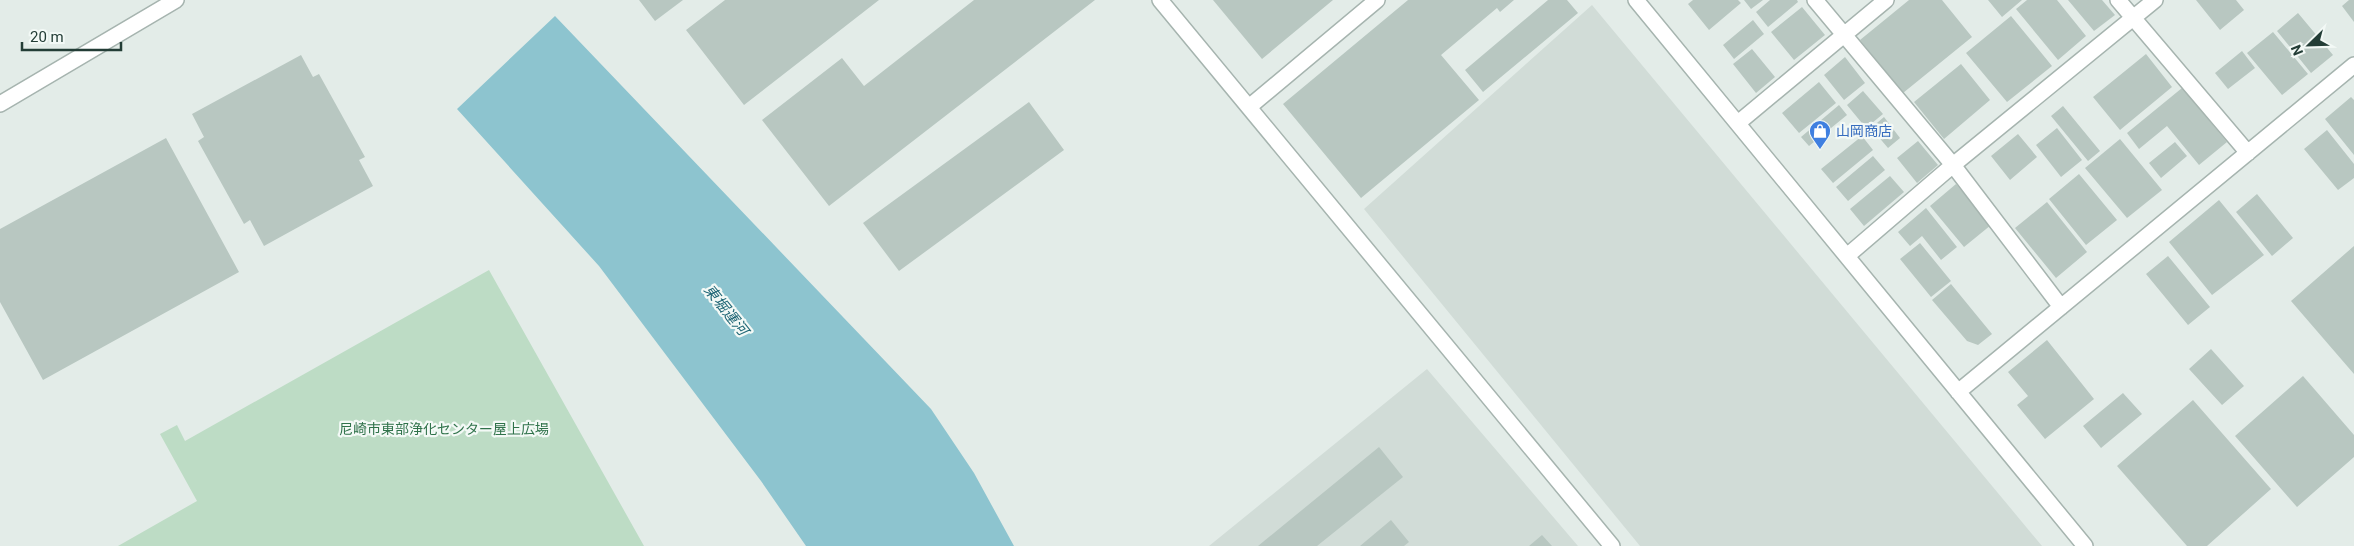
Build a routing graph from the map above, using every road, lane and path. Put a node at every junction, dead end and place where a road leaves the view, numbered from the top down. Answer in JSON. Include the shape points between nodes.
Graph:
{"nodes":[{"id":1,"x":176,"y":0,"type":"edge"},
{"id":2,"x":1160,"y":0,"type":"edge"},
{"id":3,"x":1377,"y":0,"type":"edge"},
{"id":4,"x":1636,"y":0,"type":"edge"},
{"id":5,"x":1815,"y":0,"type":"edge"},
{"id":6,"x":1886,"y":0,"type":"edge"},
{"id":7,"x":2118,"y":0,"type":"edge"},
{"id":8,"x":2155,"y":0,"type":"edge"},
{"id":9,"x":2133,"y":18,"type":"junction"},
{"id":10,"x":1845,"y":34,"type":"junction"},
{"id":11,"x":2354,"y":65,"type":"edge"},
{"id":12,"x":0,"y":104,"type":"edge"},
{"id":13,"x":1249,"y":107,"type":"junction"},
{"id":14,"x":1738,"y":123,"type":"junction"},
{"id":15,"x":2248,"y":153,"type":"junction"},
{"id":16,"x":1953,"y":165,"type":"junction"},
{"id":17,"x":1847,"y":256,"type":"junction"},
{"id":18,"x":2061,"y":306,"type":"junction"},
{"id":19,"x":1958,"y":392,"type":"junction"},
{"id":20,"x":1612,"y":546,"type":"edge"},
{"id":21,"x":2085,"y":546,"type":"edge"}],
"edges":[{"from":1,"to":12,"type":"street"},
{"from":2,"to":13,"type":"street"},
{"from":3,"to":13,"type":"street"},
{"from":4,"to":14,"type":"street"},
{"from":5,"to":10,"type":"street"},
{"from":6,"to":10,"type":"street"},
{"from":7,"to":9,"type":"street"},
{"from":8,"to":9,"type":"street"},
{"from":9,"to":15,"type":"street"},
{"from":9,"to":16,"type":"street"},
{"from":10,"to":14,"type":"street"},
{"from":10,"to":16,"type":"street"},
{"from":11,"to":15,"type":"street"},
{"from":13,"to":20,"type":"street"},
{"from":14,"to":17,"type":"street"},
{"from":15,"to":18,"type":"street"},
{"from":16,"to":17,"type":"street"},
{"from":16,"to":18,"type":"street"},
{"from":17,"to":19,"type":"street"},
{"from":18,"to":19,"type":"street"},
{"from":19,"to":21,"type":"street"}]}
